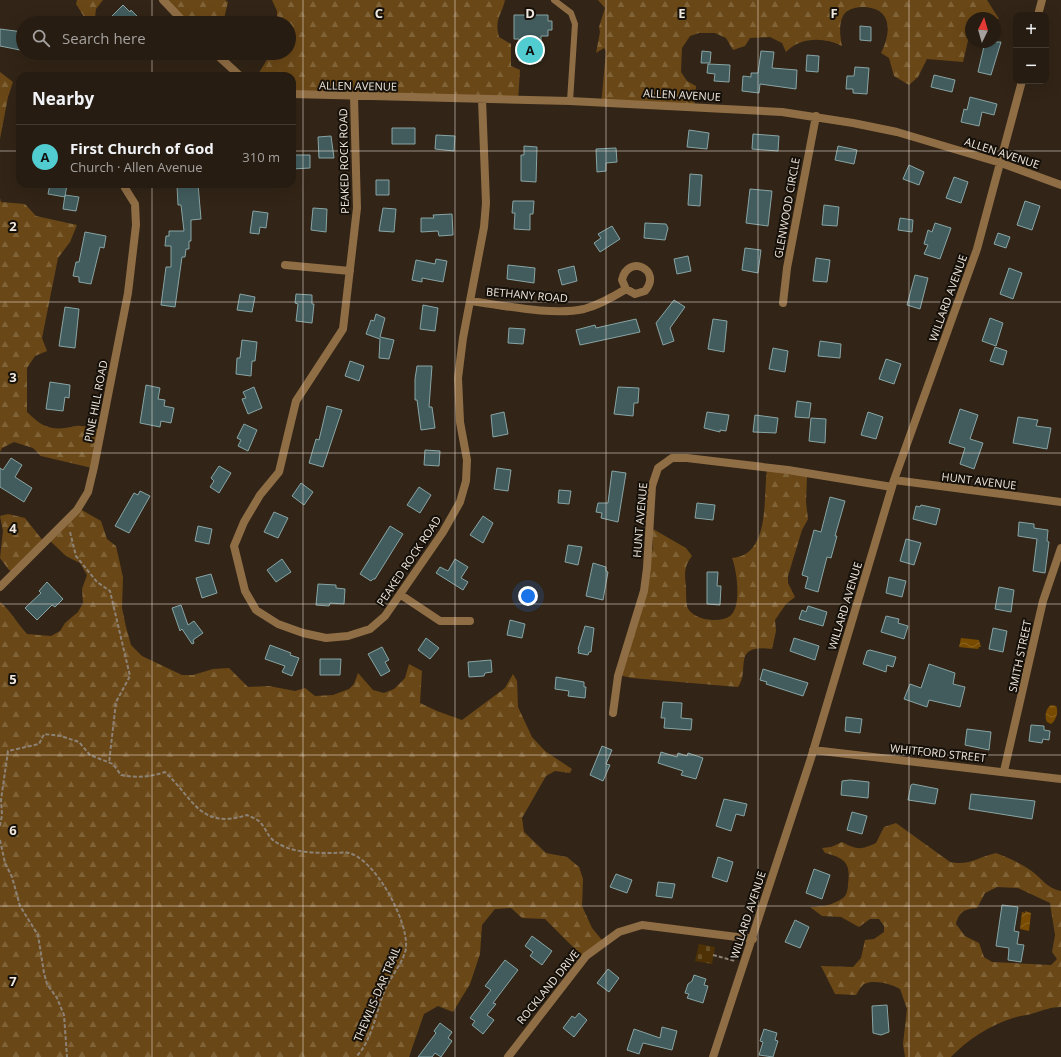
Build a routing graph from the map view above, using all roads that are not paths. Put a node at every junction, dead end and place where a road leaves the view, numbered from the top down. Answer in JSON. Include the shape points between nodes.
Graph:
{"nodes":[{"id":1,"x":163,"y":0,"type":"edge"},
{"id":2,"x":554,"y":0,"type":"edge"},
{"id":3,"x":1042,"y":0,"type":"edge"},
{"id":4,"x":1039,"y":12,"type":"edge"},
{"id":5,"x":178,"y":16,"type":"edge"},
{"id":6,"x":222,"y":60,"type":"edge"},
{"id":7,"x":235,"y":72,"type":"edge"},
{"id":8,"x":1021,"y":84,"type":"edge"},
{"id":9,"x":296,"y":94,"type":"edge"},
{"id":10,"x":354,"y":97,"type":"junction"},
{"id":11,"x":482,"y":99,"type":"junction"},
{"id":12,"x":570,"y":101,"type":"junction"},
{"id":13,"x":816,"y":116,"type":"junction"},
{"id":14,"x":1001,"y":163,"type":"junction"},
{"id":15,"x":1061,"y":185,"type":"edge"},
{"id":16,"x":125,"y":188,"type":"dead end"},
{"id":17,"x":285,"y":265,"type":"dead end"},
{"id":18,"x":350,"y":271,"type":"junction"},
{"id":19,"x":626,"y":289,"type":"dead end"},
{"id":20,"x":470,"y":301,"type":"junction"},
{"id":21,"x":783,"y":303,"type":"dead end"},
{"id":22,"x":893,"y":483,"type":"junction"},
{"id":23,"x":1061,"y":502,"type":"edge"},
{"id":24,"x":1061,"y":548,"type":"edge"},
{"id":25,"x":0,"y":587,"type":"edge"},
{"id":26,"x":401,"y":595,"type":"junction"},
{"id":27,"x":470,"y":621,"type":"dead end"},
{"id":28,"x":613,"y":714,"type":"dead end"},
{"id":29,"x":813,"y":750,"type":"junction"},
{"id":30,"x":1004,"y":771,"type":"junction"},
{"id":31,"x":1061,"y":779,"type":"edge"},
{"id":32,"x":753,"y":939,"type":"junction"},
{"id":33,"x":508,"y":1057,"type":"edge"},
{"id":34,"x":713,"y":1057,"type":"edge"}],
"edges":[{"from":1,"to":5,"type":"street"},
{"from":2,"to":12,"type":"lane","via":[[571,13],[575,24]]},
{"from":3,"to":4,"type":"street"},
{"from":6,"to":7,"type":"street"},
{"from":8,"to":14,"type":"street","name":"WILLARD AVENUE"},
{"from":9,"to":10,"type":"street","name":"ALLEN AVENUE"},
{"from":10,"to":11,"type":"street","name":"ALLEN AVENUE"},
{"from":10,"to":18,"type":"street","name":"PEAKED ROCK ROAD","via":[[357,208]]},
{"from":11,"to":12,"type":"street","name":"ALLEN AVENUE"},
{"from":11,"to":20,"type":"street","name":"PEAKED ROCK ROAD","via":[[486,203]]},
{"from":12,"to":13,"type":"street","name":"ALLEN AVENUE"},
{"from":13,"to":14,"type":"street","name":"ALLEN AVENUE","via":[[897,132]]},
{"from":13,"to":21,"type":"street","name":"GLENWOOD CIRCLE","via":[[787,268]]},
{"from":14,"to":15,"type":"street","name":"ALLEN AVENUE"},
{"from":14,"to":22,"type":"street","name":"WILLARD AVENUE","via":[[977,249]]},
{"from":16,"to":25,"type":"street","name":"PINE HILL ROAD","via":[[135,204],[136,225],[128,292],[88,492],[67,521]]},
{"from":17,"to":18,"type":"street"},
{"from":18,"to":26,"type":"street","name":"PEAKED ROCK ROAD","via":[[343,329],[296,401],[279,472],[252,509],[234,546],[244,591],[256,610],[278,624],[303,633],[326,638],[348,636],[370,629],[385,616]]},
{"from":19,"to":20,"type":"street","name":"BETHANY ROAD","via":[[607,301],[584,309],[558,311]]},
{"from":20,"to":26,"type":"street","name":"PEAKED ROCK ROAD","via":[[463,338],[458,391],[466,481],[460,502],[444,532]]},
{"from":22,"to":23,"type":"street","name":"HUNT AVENUE"},
{"from":22,"to":28,"type":"street","name":"HUNT AVENUE","via":[[687,458],[672,458],[658,468],[652,486],[644,591],[618,676]]},
{"from":22,"to":29,"type":"street","name":"WILLARD AVENUE"},
{"from":24,"to":30,"type":"street","name":"SMITH STREET","via":[[1043,601]]},
{"from":26,"to":27,"type":"street","via":[[440,621]]},
{"from":29,"to":30,"type":"street","name":"WHITFORD STREET"},
{"from":29,"to":32,"type":"street","name":"WILLARD AVENUE"},
{"from":30,"to":31,"type":"street","name":"WHITFORD STREET"},
{"from":32,"to":33,"type":"street","name":"ROCKLAND DRIVE","via":[[642,925],[619,932],[586,956]]},
{"from":32,"to":34,"type":"street","name":"WILLARD AVENUE"}]}
